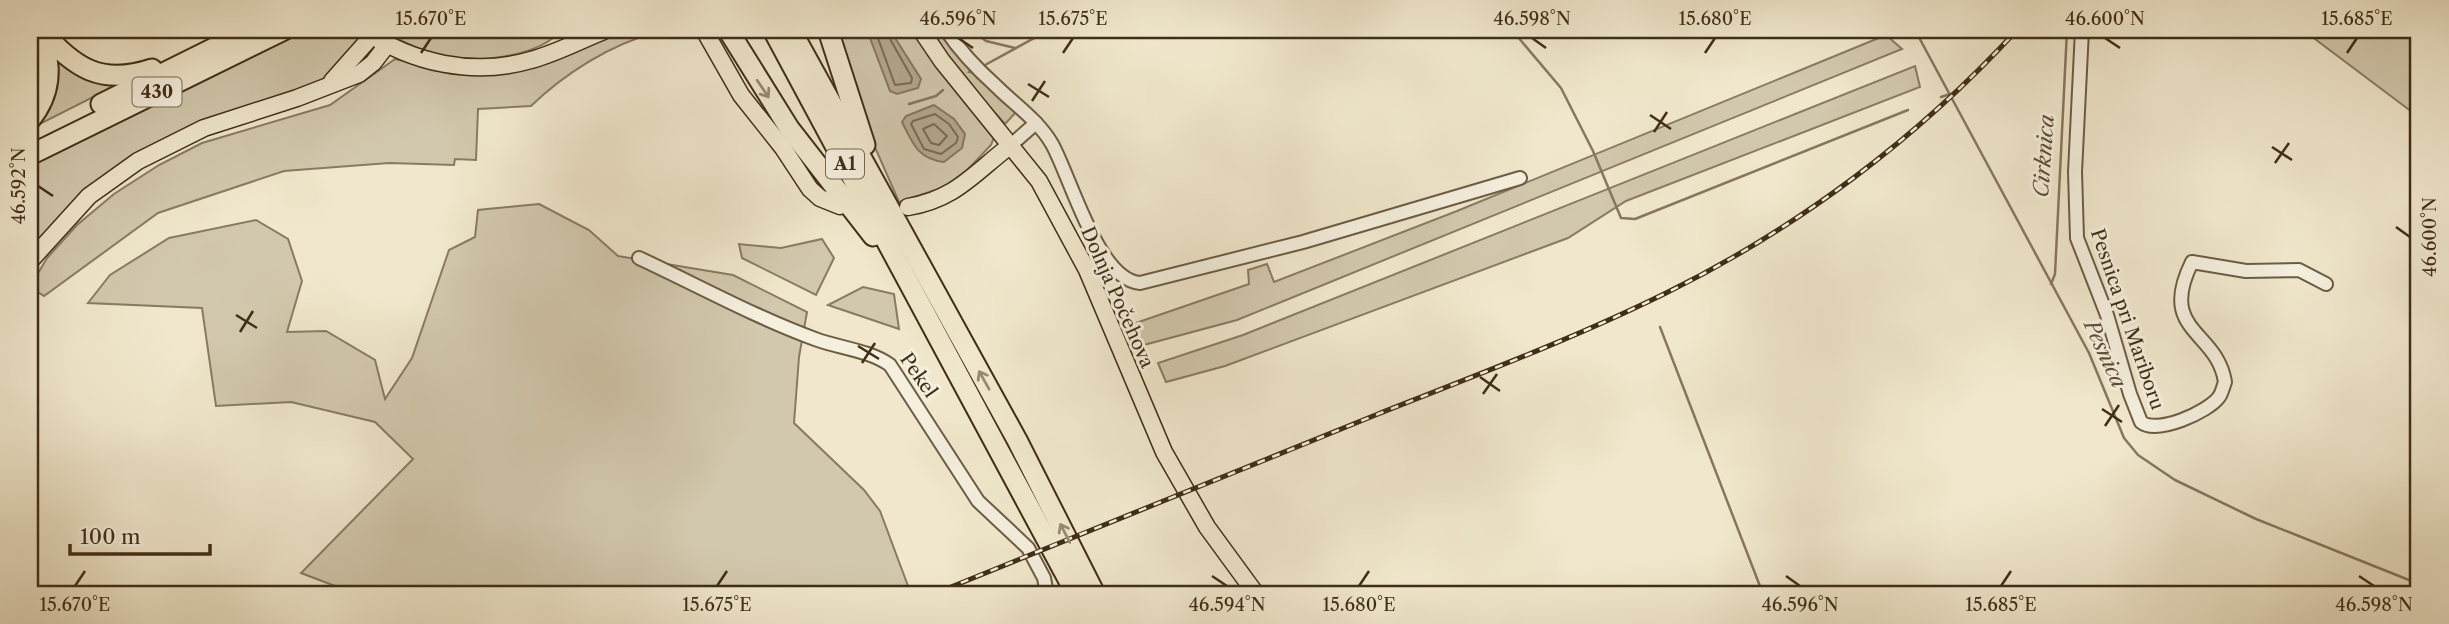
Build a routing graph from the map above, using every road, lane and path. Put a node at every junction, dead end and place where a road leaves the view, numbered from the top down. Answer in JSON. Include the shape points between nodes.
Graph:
{"nodes":[{"id":1,"x":40,"y":30,"type":"edge"},
{"id":2,"x":250,"y":30,"type":"edge"},
{"id":3,"x":284,"y":30,"type":"edge"},
{"id":4,"x":606,"y":30,"type":"edge"},
{"id":5,"x":704,"y":30,"type":"edge"},
{"id":6,"x":728,"y":30,"type":"edge"},
{"id":7,"x":828,"y":30,"type":"edge"},
{"id":8,"x":921,"y":30,"type":"edge"},
{"id":9,"x":946,"y":30,"type":"edge"},
{"id":10,"x":2082,"y":30,"type":"edge"},
{"id":11,"x":780,"y":31,"type":"edge"},
{"id":12,"x":367,"y":33,"type":"edge"},
{"id":13,"x":387,"y":45,"type":"junction"},
{"id":14,"x":187,"y":60,"type":"junction"},
{"id":15,"x":324,"y":87,"type":"junction"},
{"id":16,"x":30,"y":120,"type":"edge"},
{"id":17,"x":1036,"y":123,"type":"junction"},
{"id":18,"x":30,"y":141,"type":"edge"},
{"id":19,"x":1011,"y":145,"type":"junction"},
{"id":20,"x":30,"y":155,"type":"edge"},
{"id":21,"x":1520,"y":178,"type":"dead end"},
{"id":22,"x":840,"y":206,"type":"dead end"},
{"id":23,"x":901,"y":212,"type":"junction"},
{"id":24,"x":639,"y":258,"type":"dead end"},
{"id":25,"x":30,"y":261,"type":"edge"},
{"id":26,"x":2326,"y":284,"type":"dead end"},
{"id":27,"x":915,"y":293,"type":"junction"},
{"id":28,"x":1048,"y":594,"type":"edge"},
{"id":29,"x":1076,"y":594,"type":"edge"},
{"id":30,"x":1095,"y":594,"type":"edge"},
{"id":31,"x":1256,"y":594,"type":"edge"}],
"edges":[{"from":1,"to":14,"type":"highway","via":[[71,60],[100,74],[128,75]]},
{"from":1,"to":16,"type":"highway","via":[[49,79],[45,96]]},
{"from":2,"to":14,"type":"highway","number":"430"},
{"from":3,"to":20,"type":"highway","number":"430"},
{"from":4,"to":13,"type":"main road","via":[[531,60],[503,66],[446,65]]},
{"from":5,"to":22,"type":"main road","via":[[741,95],[810,189]]},
{"from":6,"to":27,"type":"highway","one_way":true,"via":[[789,128],[875,238],[897,278]]},
{"from":7,"to":23,"type":"highway","via":[[867,153]]},
{"from":8,"to":19,"type":"main road","name":"Dolnja Počehova"},
{"from":9,"to":17,"type":"street","via":[[974,65]]},
{"from":10,"to":26,"type":"street","name":"Pesnica pri Mariboru","via":[[2077,238],[2108,315],[2141,422],[2154,427],[2172,422],[2207,408],[2221,395],[2225,382],[2218,363],[2181,311],[2182,288],[2192,262],[2234,270],[2299,270]]},
{"from":11,"to":23,"type":"highway","number":"A1"},
{"from":11,"to":27,"type":"highway","number":"A1"},
{"from":12,"to":13,"type":"main road"},
{"from":12,"to":15,"type":"main road","via":[[346,69]]},
{"from":13,"to":15,"type":"main road","via":[[359,74]]},
{"from":14,"to":18,"type":"highway","number":"430"},
{"from":15,"to":25,"type":"main road","via":[[204,128],[138,161],[89,195]]},
{"from":17,"to":19,"type":"street"},
{"from":17,"to":21,"type":"street","name":"Dolnja Počehova","via":[[1051,143],[1112,268],[1128,282],[1140,283],[1303,242]]},
{"from":19,"to":23,"type":"main road","via":[[951,194]]},
{"from":19,"to":31,"type":"main road","name":"Dolnja Počehova","via":[[1039,181],[1087,270],[1170,462],[1207,527]]},
{"from":30,"to":23,"type":"highway","number":"A1","one_way":true},
{"from":24,"to":28,"type":"street","name":"Pekel","via":[[777,324],[890,365],[978,501],[1028,548]]},
{"from":27,"to":29,"type":"highway","number":"A1"}]}
